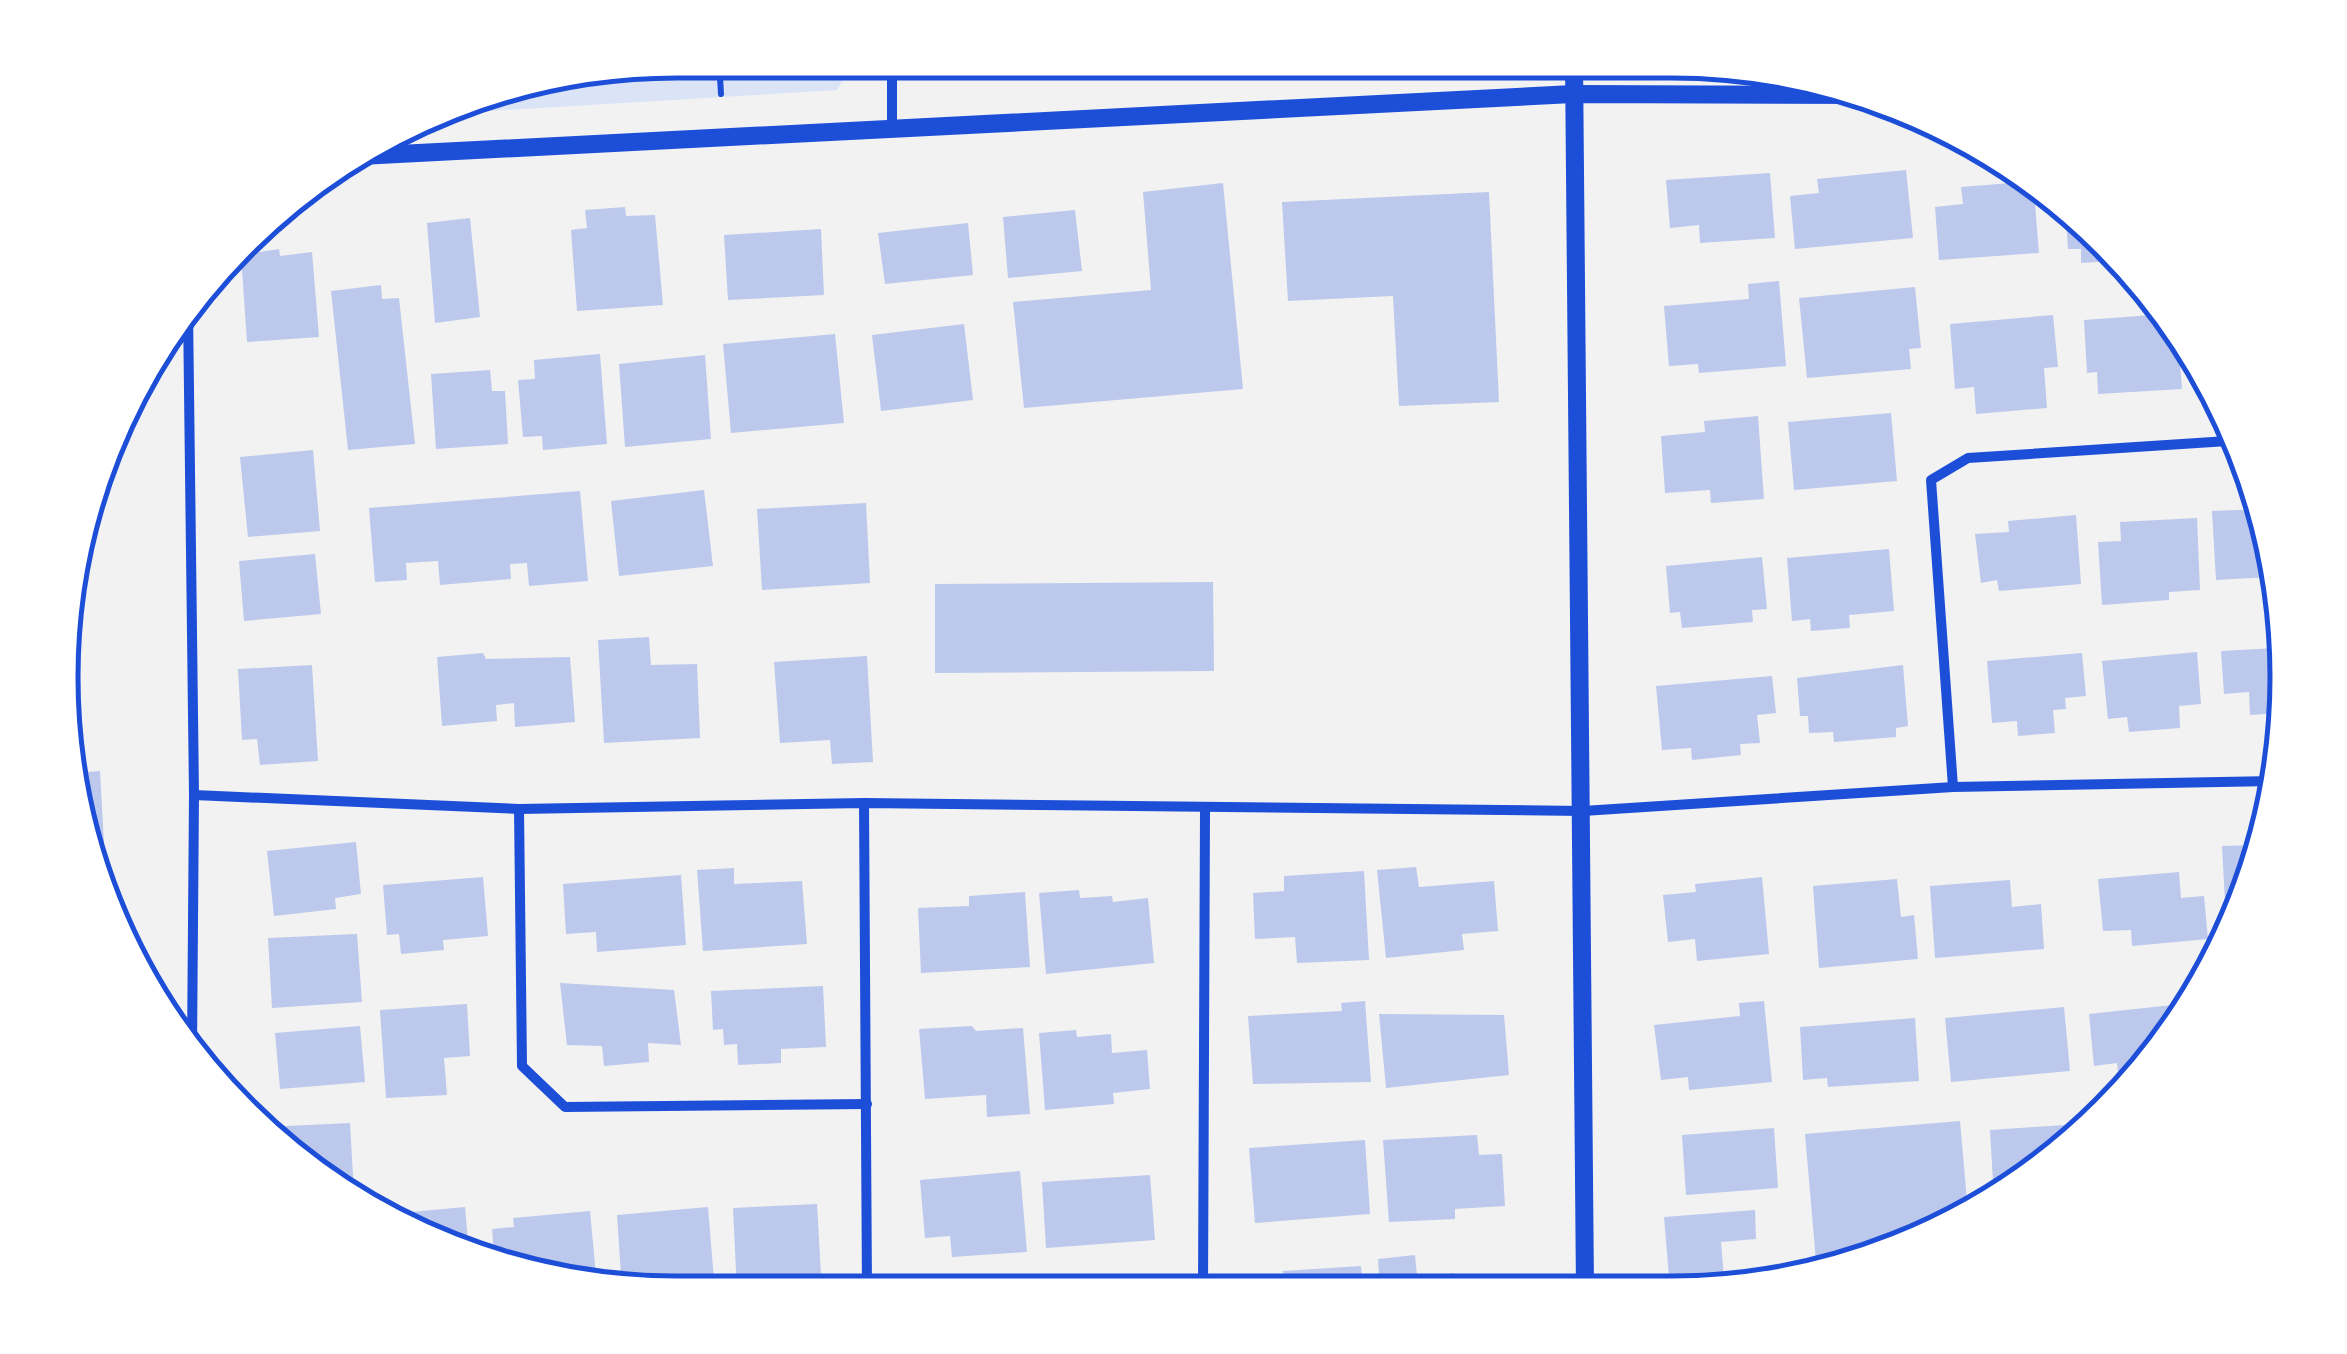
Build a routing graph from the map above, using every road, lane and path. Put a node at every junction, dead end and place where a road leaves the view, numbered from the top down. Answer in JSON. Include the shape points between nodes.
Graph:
{"nodes":[{"id":1,"x":720,"y":78,"type":"edge"},
{"id":2,"x":892,"y":78,"type":"edge"},
{"id":3,"x":1573,"y":78,"type":"edge"},
{"id":4,"x":1573,"y":94,"type":"junction"},
{"id":5,"x":1811,"y":95,"type":"edge"},
{"id":6,"x":722,"y":110,"type":"dead end"},
{"id":7,"x":892,"y":127,"type":"junction"},
{"id":8,"x":383,"y":155,"type":"edge"},
{"id":9,"x":188,"y":331,"type":"edge"},
{"id":10,"x":2221,"y":441,"type":"edge"},
{"id":11,"x":2260,"y":780,"type":"edge"},
{"id":12,"x":1953,"y":788,"type":"junction"},
{"id":13,"x":194,"y":795,"type":"junction"},
{"id":14,"x":864,"y":802,"type":"junction"},
{"id":15,"x":519,"y":809,"type":"junction"},
{"id":16,"x":1205,"y":810,"type":"junction"},
{"id":17,"x":1582,"y":811,"type":"junction"},
{"id":18,"x":192,"y":1029,"type":"edge"},
{"id":19,"x":867,"y":1104,"type":"junction"},
{"id":20,"x":867,"y":1276,"type":"edge"},
{"id":21,"x":1203,"y":1276,"type":"edge"},
{"id":22,"x":1585,"y":1276,"type":"edge"}],
"edges":[{"from":1,"to":6,"type":"path"},
{"from":2,"to":7,"type":"street"},
{"from":3,"to":4,"type":"street"},
{"from":4,"to":5,"type":"street"},
{"from":4,"to":7,"type":"street"},
{"from":4,"to":17,"type":"street"},
{"from":7,"to":8,"type":"street"},
{"from":9,"to":13,"type":"street"},
{"from":10,"to":12,"type":"street","via":[[1968,458],[1931,480]]},
{"from":11,"to":12,"type":"street"},
{"from":12,"to":17,"type":"street"},
{"from":13,"to":15,"type":"street"},
{"from":13,"to":18,"type":"street"},
{"from":14,"to":15,"type":"street"},
{"from":14,"to":16,"type":"street"},
{"from":14,"to":19,"type":"street"},
{"from":15,"to":19,"type":"street","via":[[522,1066],[566,1107]]},
{"from":16,"to":17,"type":"street"},
{"from":16,"to":21,"type":"street"},
{"from":17,"to":22,"type":"street"},
{"from":19,"to":20,"type":"street"}]}
